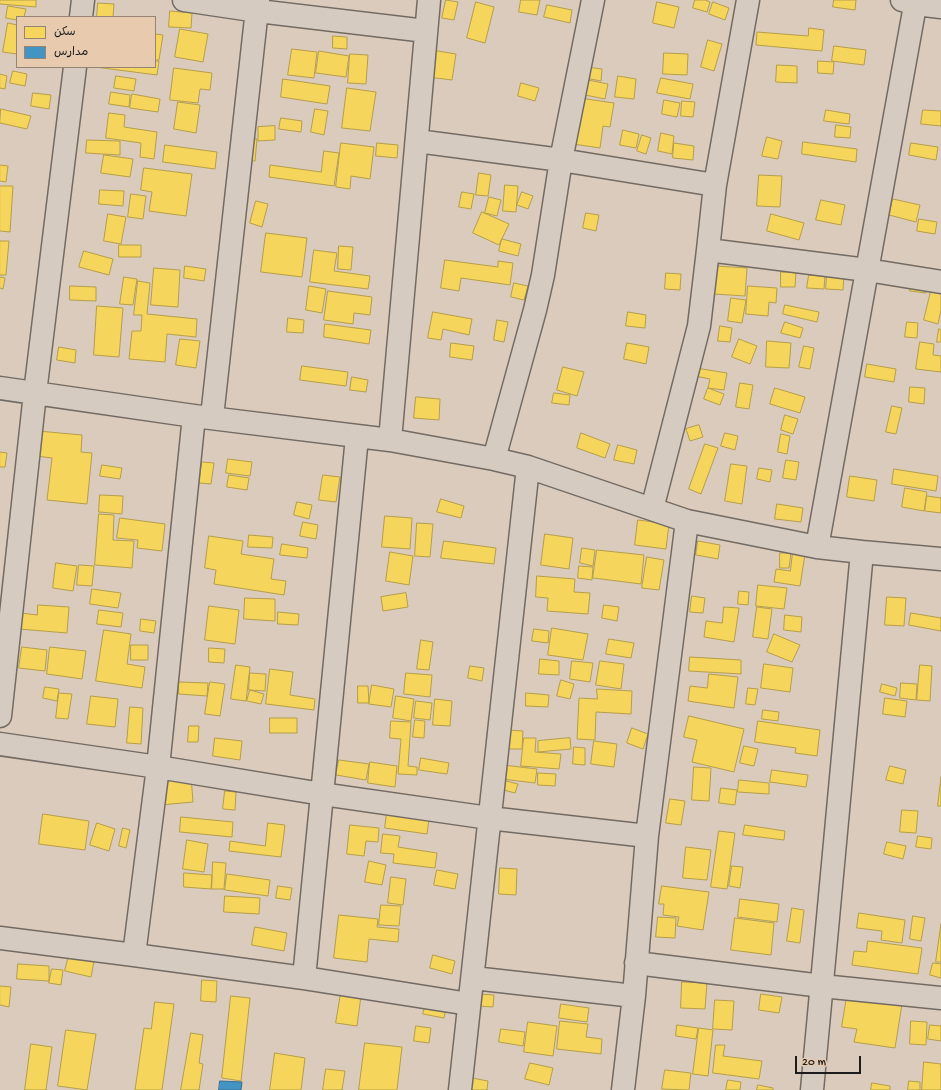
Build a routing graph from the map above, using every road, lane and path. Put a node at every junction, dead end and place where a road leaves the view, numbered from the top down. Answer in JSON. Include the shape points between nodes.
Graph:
{"nodes":[{"id":1,"x":84,"y":0,"type":"edge"},
{"id":2,"x":184,"y":0,"type":"edge"},
{"id":3,"x":430,"y":0,"type":"edge"},
{"id":4,"x":593,"y":0,"type":"edge"},
{"id":5,"x":748,"y":0,"type":"edge"},
{"id":6,"x":911,"y":1,"type":"edge"},
{"id":7,"x":258,"y":5,"type":"edge"},
{"id":8,"x":941,"y":7,"type":"edge"},
{"id":9,"x":81,"y":16,"type":"edge"},
{"id":10,"x":426,"y":31,"type":"junction"},
{"id":11,"x":75,"y":68,"type":"edge"},
{"id":12,"x":417,"y":141,"type":"junction"},
{"id":13,"x":561,"y":160,"type":"junction"},
{"id":14,"x":715,"y":185,"type":"junction"},
{"id":15,"x":708,"y":250,"type":"junction"},
{"id":16,"x":867,"y":270,"type":"junction"},
{"id":17,"x":941,"y":282,"type":"edge"},
{"id":18,"x":0,"y":388,"type":"edge"},
{"id":19,"x":35,"y":393,"type":"junction"},
{"id":20,"x":203,"y":417,"type":"junction"},
{"id":21,"x":357,"y":437,"type":"junction"},
{"id":22,"x":390,"y":440,"type":"junction"},
{"id":23,"x":494,"y":459,"type":"junction"},
{"id":24,"x":528,"y":468,"type":"junction"},
{"id":25,"x":652,"y":509,"type":"junction"},
{"id":26,"x":687,"y":521,"type":"junction"},
{"id":27,"x":817,"y":547,"type":"junction"},
{"id":28,"x":862,"y":552,"type":"junction"},
{"id":29,"x":941,"y":559,"type":"edge"},
{"id":30,"x":0,"y":716,"type":"edge"},
{"id":31,"x":0,"y":744,"type":"edge"},
{"id":32,"x":158,"y":767,"type":"junction"},
{"id":33,"x":322,"y":794,"type":"junction"},
{"id":34,"x":489,"y":818,"type":"junction"},
{"id":35,"x":647,"y":836,"type":"junction"},
{"id":36,"x":0,"y":938,"type":"edge"},
{"id":37,"x":134,"y":955,"type":"junction"},
{"id":38,"x":636,"y":963,"type":"junction"},
{"id":39,"x":304,"y":978,"type":"junction"},
{"id":40,"x":473,"y":978,"type":"junction"},
{"id":41,"x":822,"y":986,"type":"junction"},
{"id":42,"x":634,"y":996,"type":"junction"},
{"id":43,"x":941,"y":998,"type":"edge"},
{"id":44,"x":469,"y":1004,"type":"junction"},
{"id":45,"x":460,"y":1090,"type":"edge"},
{"id":46,"x":623,"y":1090,"type":"edge"},
{"id":47,"x":812,"y":1090,"type":"edge"}],
"edges":[{"from":1,"to":9,"type":"street"},
{"from":2,"to":7,"type":"street"},
{"from":3,"to":10,"type":"street"},
{"from":4,"to":13,"type":"street"},
{"from":5,"to":14,"type":"street"},
{"from":6,"to":8,"type":"street"},
{"from":6,"to":16,"type":"street"},
{"from":7,"to":10,"type":"street"},
{"from":7,"to":20,"type":"street"},
{"from":10,"to":12,"type":"street"},
{"from":11,"to":19,"type":"street"},
{"from":12,"to":13,"type":"street"},
{"from":12,"to":22,"type":"street"},
{"from":13,"to":14,"type":"street"},
{"from":13,"to":23,"type":"street","via":[[543,275]]},
{"from":14,"to":15,"type":"street"},
{"from":15,"to":16,"type":"street"},
{"from":15,"to":25,"type":"street","via":[[699,326]]},
{"from":16,"to":17,"type":"street"},
{"from":16,"to":27,"type":"street"},
{"from":18,"to":19,"type":"street"},
{"from":19,"to":20,"type":"street"},
{"from":19,"to":30,"type":"street"},
{"from":20,"to":21,"type":"street"},
{"from":20,"to":32,"type":"street"},
{"from":21,"to":22,"type":"street"},
{"from":21,"to":33,"type":"street"},
{"from":22,"to":23,"type":"street"},
{"from":23,"to":24,"type":"street"},
{"from":24,"to":25,"type":"street"},
{"from":24,"to":34,"type":"street"},
{"from":25,"to":26,"type":"street"},
{"from":26,"to":27,"type":"street"},
{"from":26,"to":35,"type":"street"},
{"from":27,"to":28,"type":"street"},
{"from":28,"to":29,"type":"street"},
{"from":28,"to":41,"type":"street"},
{"from":31,"to":32,"type":"street"},
{"from":32,"to":33,"type":"street"},
{"from":32,"to":37,"type":"street"},
{"from":33,"to":34,"type":"street"},
{"from":33,"to":39,"type":"street"},
{"from":34,"to":35,"type":"street"},
{"from":34,"to":40,"type":"street"},
{"from":35,"to":38,"type":"street"},
{"from":36,"to":37,"type":"street"},
{"from":37,"to":39,"type":"street"},
{"from":38,"to":41,"type":"street"},
{"from":38,"to":42,"type":"street"},
{"from":39,"to":44,"type":"street"},
{"from":40,"to":42,"type":"street"},
{"from":40,"to":44,"type":"street"},
{"from":41,"to":43,"type":"street"},
{"from":41,"to":47,"type":"street"},
{"from":42,"to":46,"type":"street"},
{"from":44,"to":45,"type":"street"}]}
